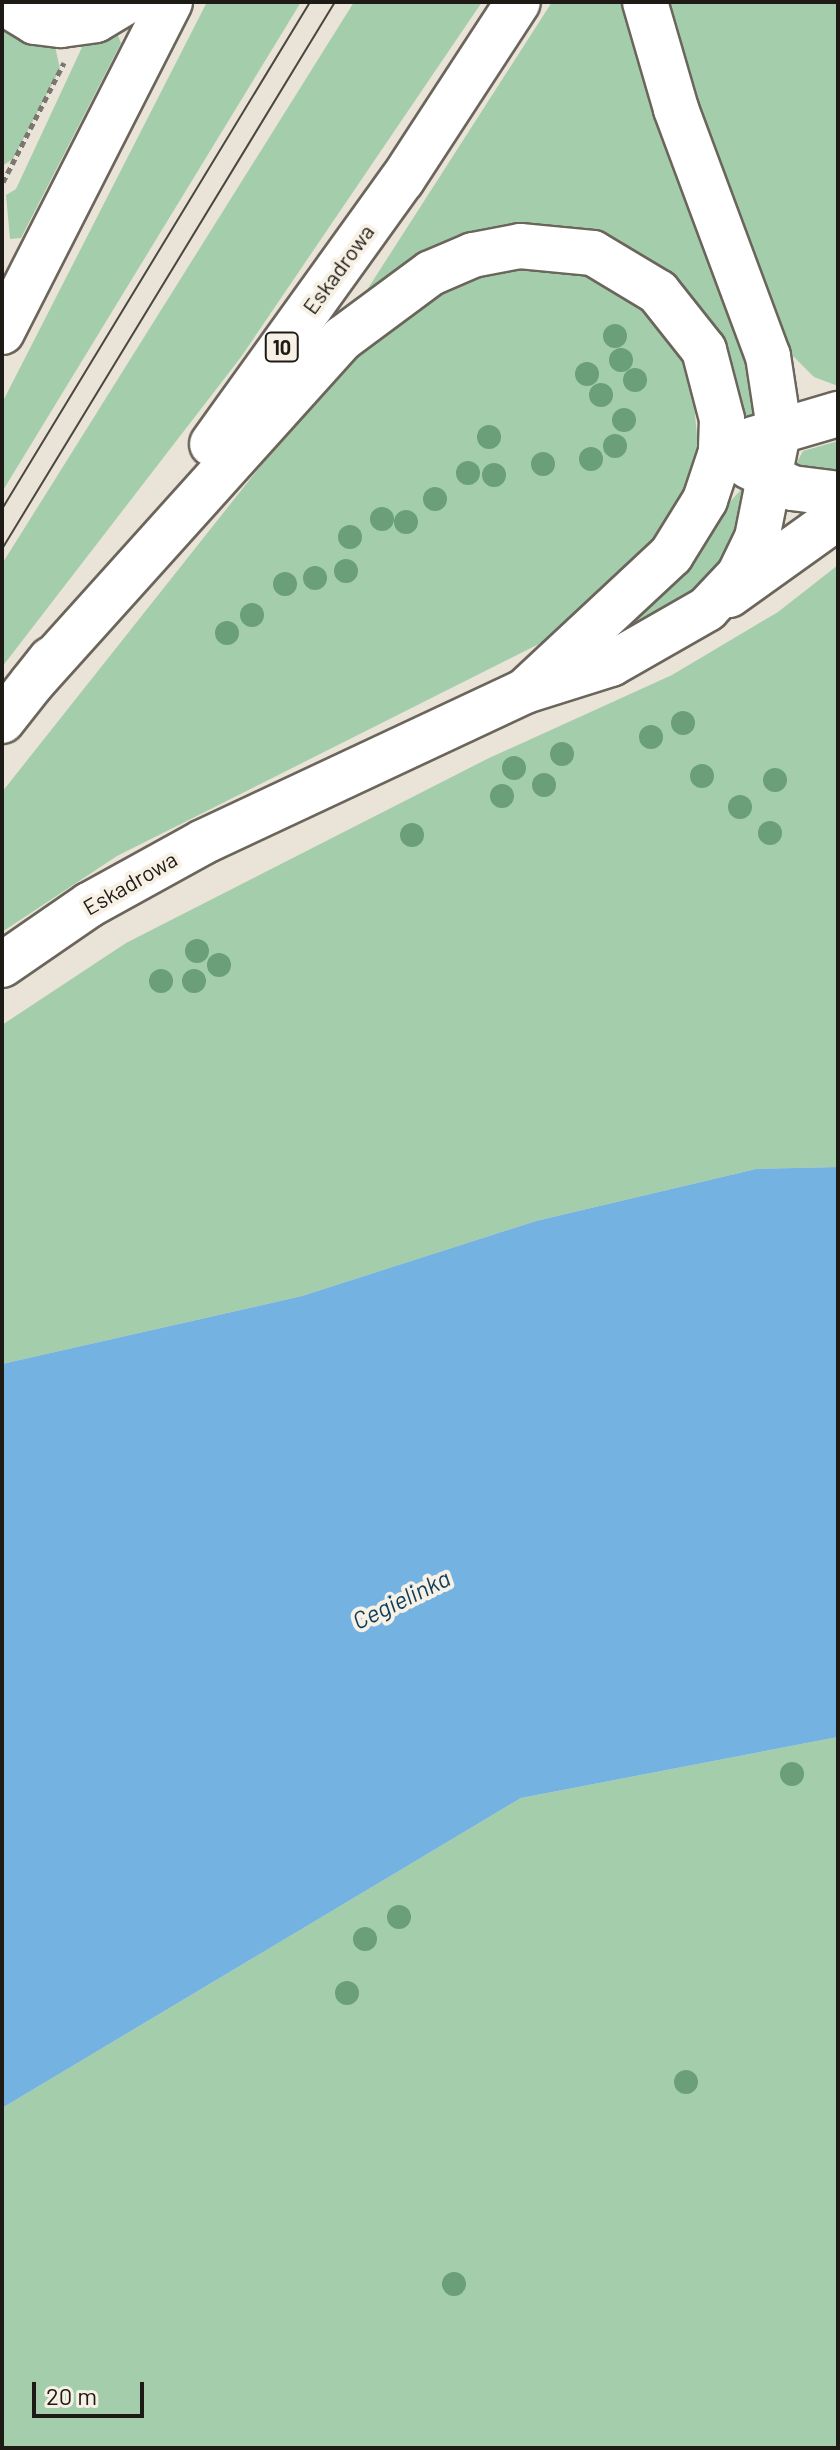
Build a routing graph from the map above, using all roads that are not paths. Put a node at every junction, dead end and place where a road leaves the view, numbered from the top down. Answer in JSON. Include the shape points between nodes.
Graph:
{"nodes":[{"id":1,"x":2,"y":2,"type":"edge"},
{"id":2,"x":126,"y":2,"type":"edge"},
{"id":3,"x":170,"y":2,"type":"edge"},
{"id":4,"x":518,"y":2,"type":"edge"},
{"id":5,"x":645,"y":2,"type":"edge"},
{"id":6,"x":2,"y":332,"type":"edge"},
{"id":7,"x":838,"y":414,"type":"edge"},
{"id":8,"x":779,"y":428,"type":"junction"},
{"id":9,"x":721,"y":452,"type":"junction"},
{"id":10,"x":774,"y":479,"type":"junction"},
{"id":11,"x":838,"y":494,"type":"edge"},
{"id":12,"x":838,"y":517,"type":"edge"},
{"id":13,"x":707,"y":609,"type":"junction"},
{"id":14,"x":32,"y":683,"type":"junction"},
{"id":15,"x":525,"y":691,"type":"junction"},
{"id":16,"x":2,"y":721,"type":"edge"},
{"id":17,"x":2,"y":965,"type":"edge"}],
"edges":[{"from":1,"to":2,"type":"main road","via":[[35,22],[69,25]]},
{"from":3,"to":6,"type":"main road"},
{"from":4,"to":14,"type":"main road","name":"Eskadrowa","number":"10","via":[[394,193]]},
{"from":5,"to":8,"type":"main road","name":"Eskadrowa","via":[[676,109],[768,356]]},
{"from":7,"to":8,"type":"main road"},
{"from":8,"to":9,"type":"main road"},
{"from":8,"to":10,"type":"main road","name":"Eskadrowa"},
{"from":9,"to":10,"type":"main road"},
{"from":9,"to":14,"type":"main road","name":"Eskadrowa","via":[[722,419],[704,350],[658,292],[593,253],[520,246],[473,255],[431,273],[343,338]]},
{"from":9,"to":15,"type":"main road","name":"Eskadrowa","via":[[705,500],[671,555]]},
{"from":10,"to":11,"type":"main road"},
{"from":10,"to":13,"type":"main road","name":"Eskadrowa","via":[[739,575]]},
{"from":12,"to":13,"type":"main road","name":"Eskadrowa"},
{"from":13,"to":15,"type":"main road","name":"Eskadrowa","via":[[611,664]]},
{"from":14,"to":16,"type":"main road","number":"10"},
{"from":15,"to":17,"type":"main road","name":"Eskadrowa","via":[[203,842],[89,905]]}]}
